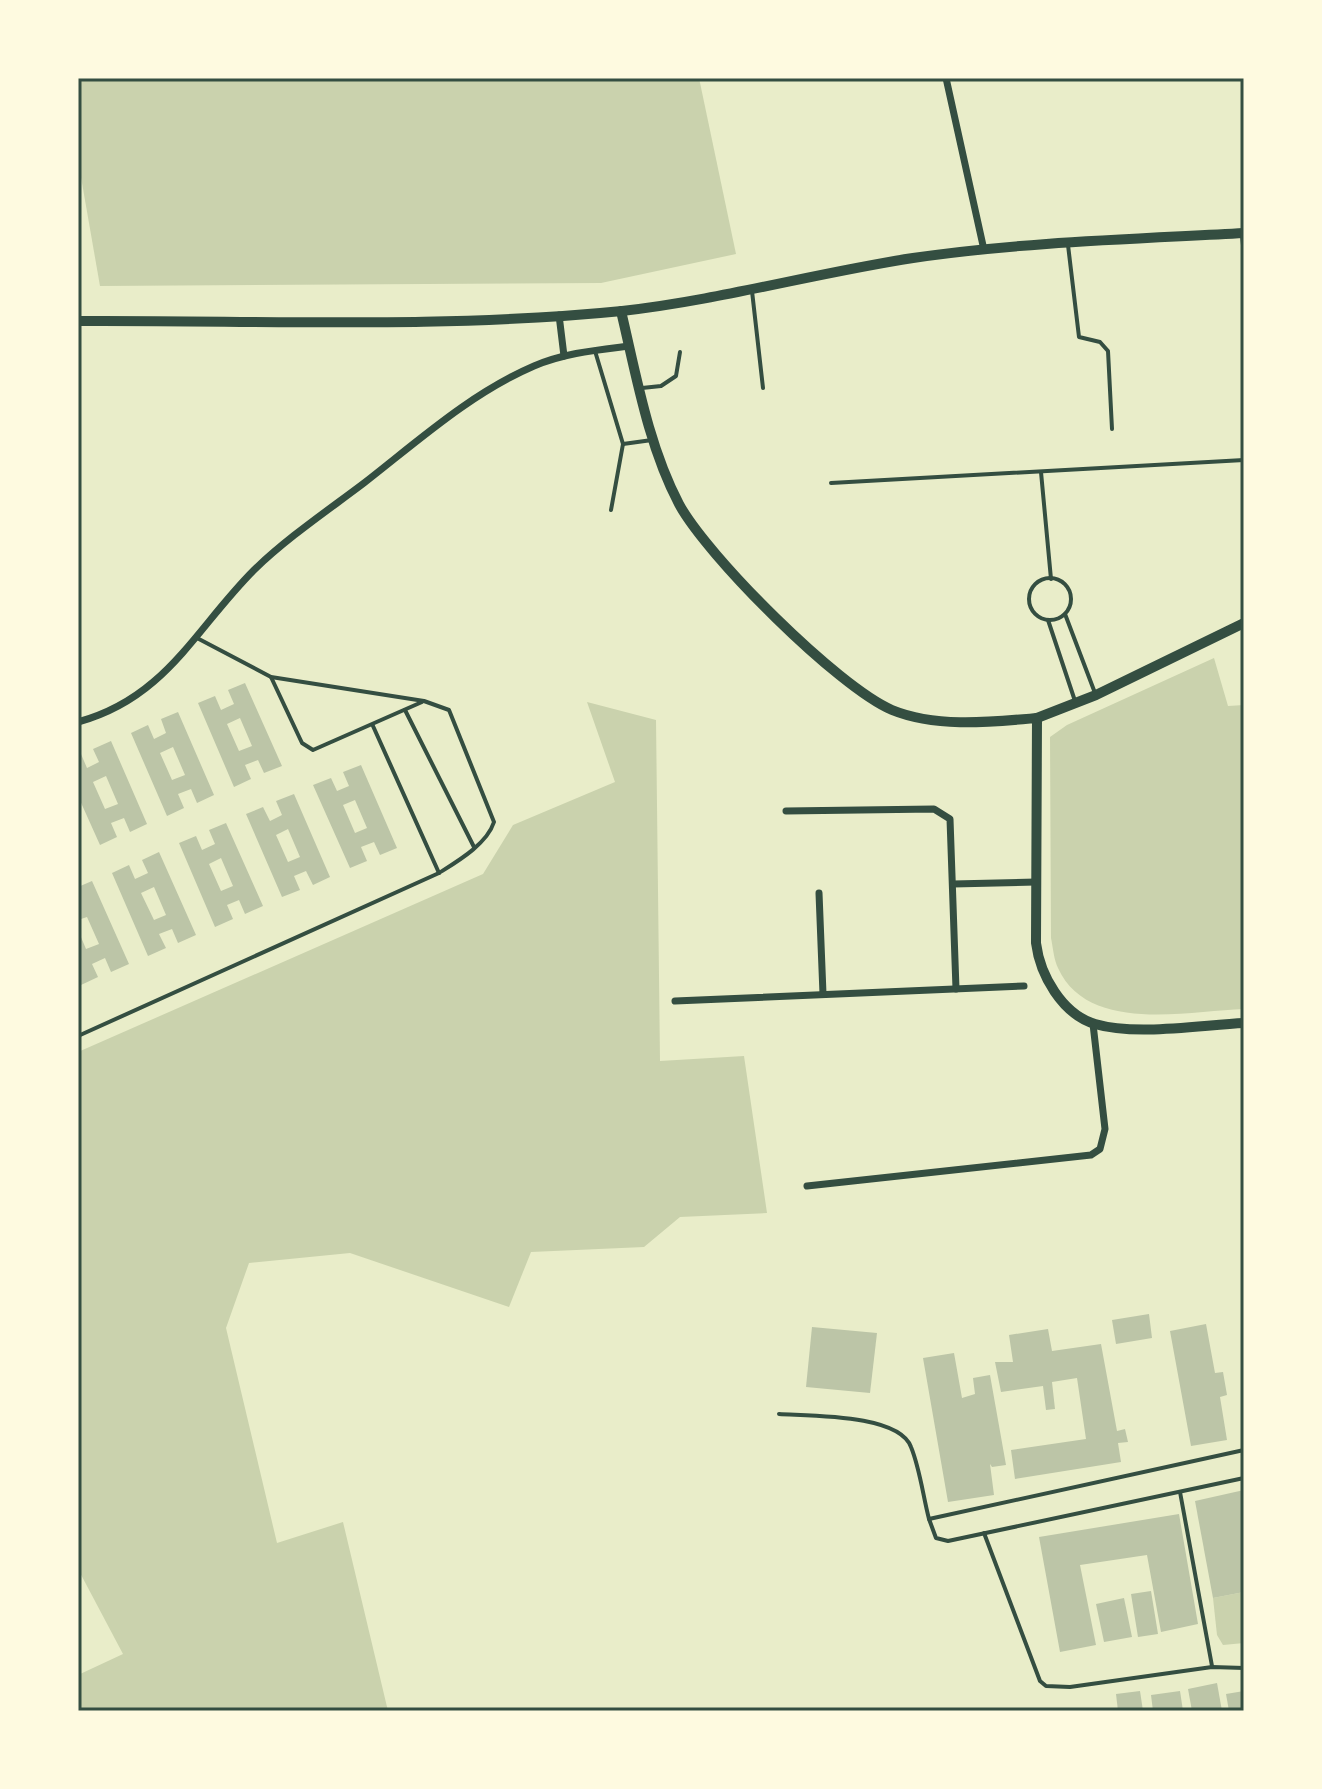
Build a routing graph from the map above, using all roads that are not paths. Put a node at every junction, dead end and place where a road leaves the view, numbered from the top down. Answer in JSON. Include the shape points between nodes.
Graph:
{"nodes":[{"id":1,"x":946,"y":78,"type":"edge"},
{"id":2,"x":1243,"y":233,"type":"edge"},
{"id":3,"x":1068,"y":245,"type":"junction"},
{"id":4,"x":984,"y":250,"type":"junction"},
{"id":5,"x":1244,"y":255,"type":"edge"},
{"id":6,"x":752,"y":291,"type":"junction"},
{"id":7,"x":621,"y":311,"type":"junction"},
{"id":8,"x":559,"y":315,"type":"junction"},
{"id":9,"x":78,"y":321,"type":"edge"},
{"id":10,"x":629,"y":346,"type":"junction"},
{"id":11,"x":595,"y":351,"type":"junction"},
{"id":12,"x":680,"y":352,"type":"dead end"},
{"id":13,"x":564,"y":356,"type":"junction"},
{"id":14,"x":640,"y":388,"type":"junction"},
{"id":15,"x":763,"y":388,"type":"dead end"},
{"id":16,"x":1112,"y":429,"type":"dead end"},
{"id":17,"x":654,"y":440,"type":"junction"},
{"id":18,"x":623,"y":444,"type":"junction"},
{"id":19,"x":1244,"y":460,"type":"edge"},
{"id":20,"x":1041,"y":472,"type":"junction"},
{"id":21,"x":831,"y":483,"type":"dead end"},
{"id":22,"x":611,"y":510,"type":"dead end"},
{"id":23,"x":1051,"y":579,"type":"junction"},
{"id":24,"x":1065,"y":614,"type":"junction"},
{"id":25,"x":1048,"y":620,"type":"junction"},
{"id":26,"x":1244,"y":623,"type":"edge"},
{"id":27,"x":197,"y":638,"type":"junction"},
{"id":28,"x":271,"y":677,"type":"junction"},
{"id":29,"x":1096,"y":695,"type":"junction"},
{"id":30,"x":424,"y":701,"type":"junction"},
{"id":31,"x":1076,"y":704,"type":"junction"},
{"id":32,"x":405,"y":710,"type":"junction"},
{"id":33,"x":1037,"y":718,"type":"junction"},
{"id":34,"x":78,"y":722,"type":"edge"},
{"id":35,"x":373,"y":726,"type":"junction"},
{"id":36,"x":786,"y":811,"type":"dead end"},
{"id":37,"x":474,"y":847,"type":"junction"},
{"id":38,"x":439,"y":873,"type":"junction"},
{"id":39,"x":1036,"y":882,"type":"junction"},
{"id":40,"x":953,"y":884,"type":"junction"},
{"id":41,"x":819,"y":893,"type":"dead end"},
{"id":42,"x":1024,"y":986,"type":"dead end"},
{"id":43,"x":956,"y":989,"type":"junction"},
{"id":44,"x":823,"y":994,"type":"junction"},
{"id":45,"x":675,"y":1001,"type":"dead end"},
{"id":46,"x":1244,"y":1023,"type":"edge"},
{"id":47,"x":1093,"y":1024,"type":"junction"},
{"id":48,"x":78,"y":1036,"type":"edge"},
{"id":49,"x":807,"y":1186,"type":"dead end"},
{"id":50,"x":779,"y":1414,"type":"dead end"},
{"id":51,"x":1244,"y":1450,"type":"edge"},
{"id":52,"x":1244,"y":1478,"type":"edge"},
{"id":53,"x":1180,"y":1492,"type":"junction"},
{"id":54,"x":929,"y":1519,"type":"junction"},
{"id":55,"x":984,"y":1533,"type":"junction"},
{"id":56,"x":1212,"y":1667,"type":"junction"},
{"id":57,"x":1244,"y":1668,"type":"edge"}],
"edges":[{"from":1,"to":4,"type":"street"},
{"from":2,"to":3,"type":"main road"},
{"from":2,"to":5,"type":"lane"},
{"from":3,"to":4,"type":"main road"},
{"from":3,"to":16,"type":"lane","via":[[1079,337],[1100,342],[1108,351]]},
{"from":4,"to":6,"type":"main road","via":[[880,264]]},
{"from":6,"to":7,"type":"main road"},
{"from":6,"to":15,"type":"lane"},
{"from":7,"to":8,"type":"main road"},
{"from":7,"to":10,"type":"main road"},
{"from":8,"to":9,"type":"main road"},
{"from":8,"to":13,"type":"street"},
{"from":10,"to":11,"type":"street"},
{"from":10,"to":14,"type":"main road"},
{"from":11,"to":13,"type":"street"},
{"from":11,"to":18,"type":"lane"},
{"from":12,"to":14,"type":"lane","via":[[672,380]]},
{"from":13,"to":27,"type":"street","via":[[503,381],[446,419],[262,563]]},
{"from":14,"to":17,"type":"main road"},
{"from":17,"to":18,"type":"lane"},
{"from":17,"to":33,"type":"main road","via":[[678,503],[695,530],[752,593],[856,688],[916,717]]},
{"from":18,"to":22,"type":"lane"},
{"from":19,"to":20,"type":"lane"},
{"from":20,"to":21,"type":"lane"},
{"from":20,"to":23,"type":"lane"},
{"from":23,"to":24,"type":"lane","via":[[1069,591]]},
{"from":23,"to":25,"type":"lane","via":[[1036,584],[1029,598],[1034,612]]},
{"from":24,"to":25,"type":"lane"},
{"from":24,"to":29,"type":"lane"},
{"from":25,"to":31,"type":"lane"},
{"from":26,"to":29,"type":"main road"},
{"from":27,"to":28,"type":"lane"},
{"from":27,"to":34,"type":"street","via":[[146,690]]},
{"from":28,"to":30,"type":"lane"},
{"from":28,"to":35,"type":"lane","via":[[307,748]]},
{"from":29,"to":31,"type":"main road"},
{"from":30,"to":32,"type":"lane"},
{"from":30,"to":37,"type":"lane","via":[[454,716],[494,813],[492,829]]},
{"from":31,"to":33,"type":"main road"},
{"from":32,"to":35,"type":"lane"},
{"from":32,"to":37,"type":"lane"},
{"from":33,"to":39,"type":"main road"},
{"from":35,"to":38,"type":"lane"},
{"from":36,"to":40,"type":"street","via":[[943,812],[952,828]]},
{"from":37,"to":38,"type":"lane"},
{"from":38,"to":48,"type":"lane"},
{"from":39,"to":40,"type":"street"},
{"from":39,"to":47,"type":"main road","via":[[1036,943],[1042,971],[1063,1001]]},
{"from":40,"to":43,"type":"street"},
{"from":41,"to":44,"type":"street"},
{"from":42,"to":43,"type":"street"},
{"from":43,"to":44,"type":"street"},
{"from":44,"to":45,"type":"street"},
{"from":46,"to":47,"type":"main road"},
{"from":47,"to":49,"type":"street","via":[[1105,1129],[1100,1149],[1091,1155]]},
{"from":50,"to":54,"type":"lane","via":[[865,1421],[900,1430],[911,1445]]},
{"from":51,"to":54,"type":"lane"},
{"from":52,"to":53,"type":"lane"},
{"from":53,"to":55,"type":"lane"},
{"from":53,"to":56,"type":"lane"},
{"from":54,"to":55,"type":"lane","via":[[941,1540]]},
{"from":55,"to":56,"type":"lane","via":[[1003,1591],[1046,1686]]},
{"from":56,"to":57,"type":"lane"}]}
